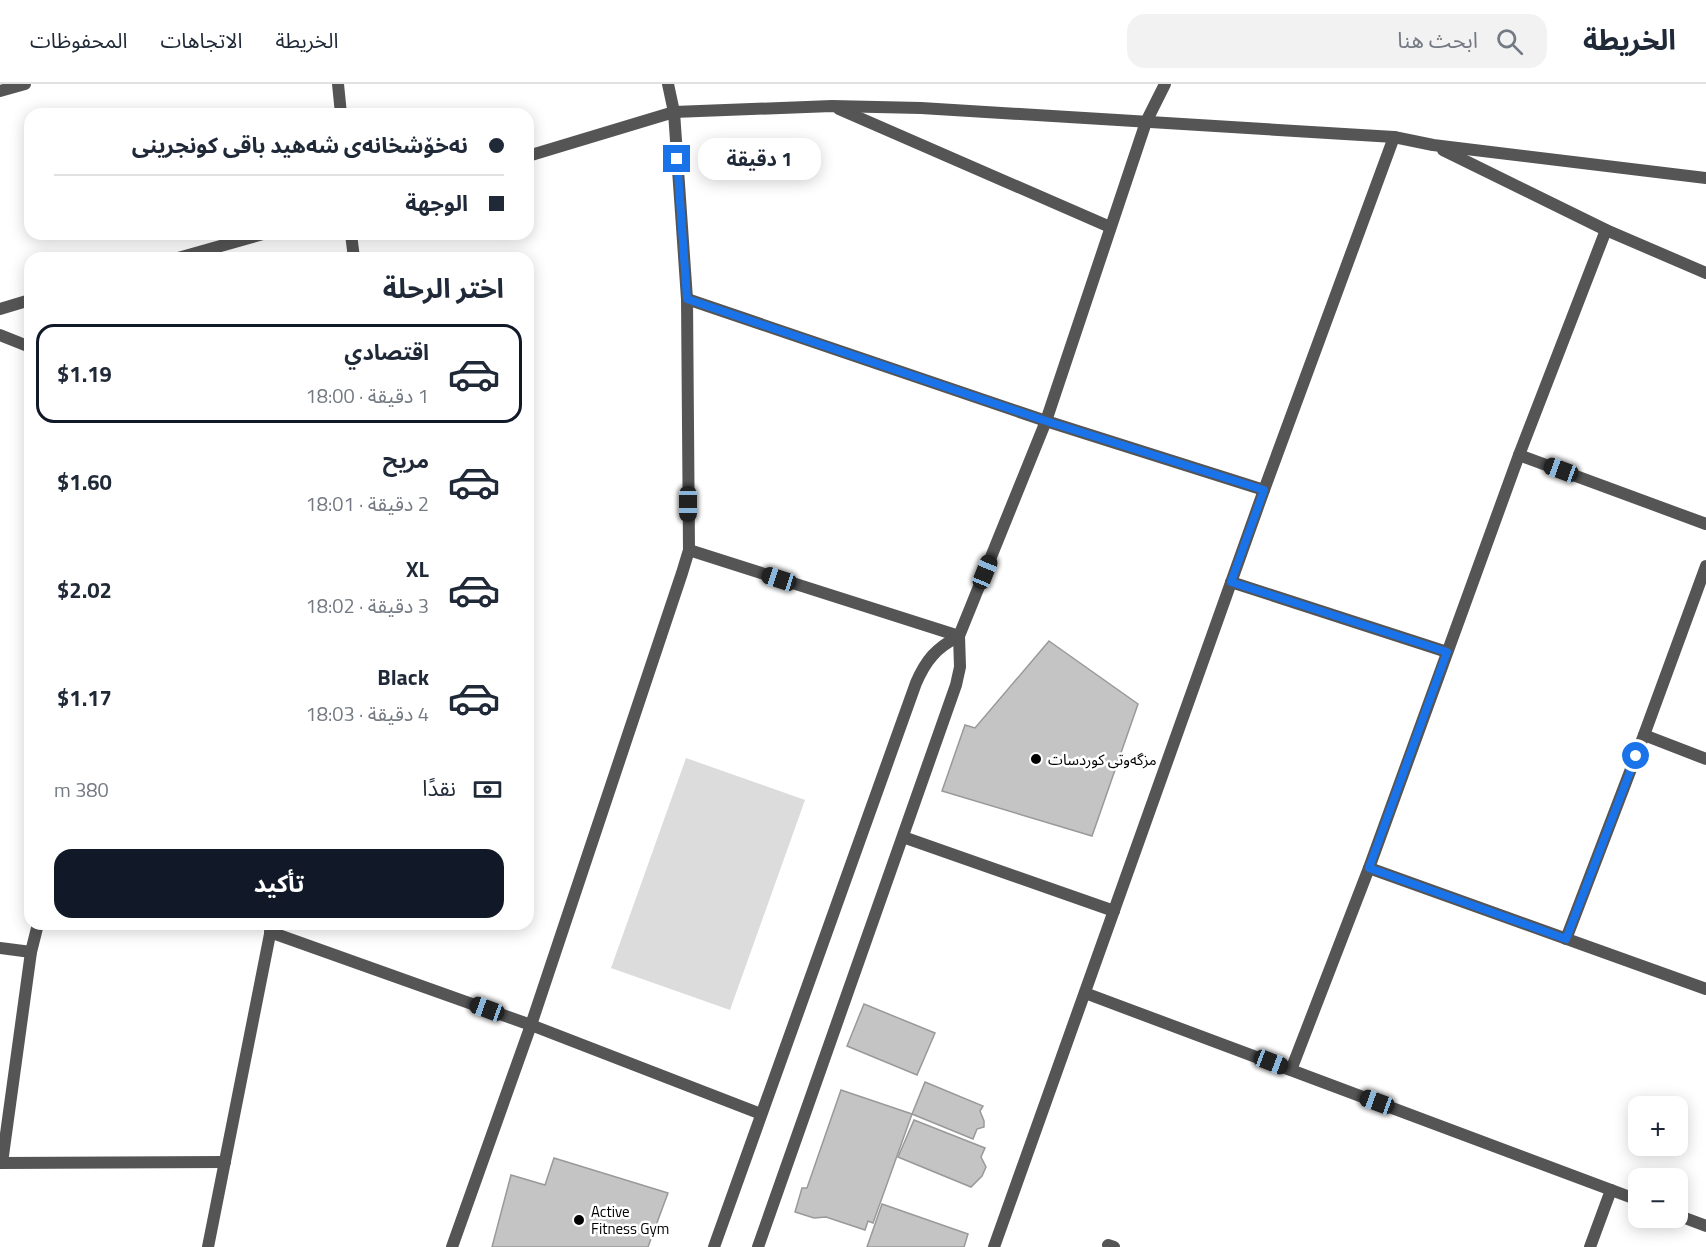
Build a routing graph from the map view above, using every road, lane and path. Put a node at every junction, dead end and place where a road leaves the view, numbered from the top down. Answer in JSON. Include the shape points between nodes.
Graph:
{"nodes":[{"id":1,"x":25,"y":84,"type":"edge"},
{"id":2,"x":338,"y":84,"type":"edge"},
{"id":3,"x":668,"y":84,"type":"edge"},
{"id":4,"x":1165,"y":84,"type":"edge"},
{"id":5,"x":0,"y":91,"type":"edge"},
{"id":6,"x":832,"y":106,"type":"junction"},
{"id":7,"x":340,"y":108,"type":"edge"},
{"id":8,"x":674,"y":112,"type":"junction"},
{"id":9,"x":1146,"y":122,"type":"junction"},
{"id":10,"x":1394,"y":137,"type":"junction"},
{"id":11,"x":1433,"y":145,"type":"junction"},
{"id":12,"x":534,"y":154,"type":"edge"},
{"id":13,"x":1706,"y":178,"type":"edge"},
{"id":14,"x":1110,"y":227,"type":"junction"},
{"id":15,"x":1606,"y":230,"type":"junction"},
{"id":16,"x":242,"y":240,"type":"edge"},
{"id":17,"x":199,"y":252,"type":"edge"},
{"id":18,"x":1706,"y":273,"type":"edge"},
{"id":19,"x":687,"y":299,"type":"junction"},
{"id":20,"x":24,"y":302,"type":"edge"},
{"id":21,"x":0,"y":309,"type":"edge"},
{"id":22,"x":0,"y":336,"type":"edge"},
{"id":23,"x":24,"y":345,"type":"edge"},
{"id":24,"x":1046,"y":421,"type":"junction"},
{"id":25,"x":1519,"y":455,"type":"junction"},
{"id":26,"x":1264,"y":490,"type":"junction"},
{"id":27,"x":1706,"y":524,"type":"edge"},
{"id":28,"x":688,"y":550,"type":"junction"},
{"id":29,"x":1706,"y":566,"type":"edge"},
{"id":30,"x":1231,"y":582,"type":"junction"},
{"id":31,"x":959,"y":636,"type":"junction"},
{"id":32,"x":1447,"y":652,"type":"junction"},
{"id":33,"x":1644,"y":735,"type":"junction"},
{"id":34,"x":1706,"y":759,"type":"edge"},
{"id":35,"x":903,"y":837,"type":"junction"},
{"id":36,"x":1369,"y":868,"type":"junction"},
{"id":37,"x":1114,"y":911,"type":"junction"},
{"id":38,"x":36,"y":930,"type":"edge"},
{"id":39,"x":271,"y":930,"type":"edge"},
{"id":40,"x":276,"y":930,"type":"edge"},
{"id":41,"x":1566,"y":939,"type":"junction"},
{"id":42,"x":0,"y":948,"type":"edge"},
{"id":43,"x":31,"y":951,"type":"junction"},
{"id":44,"x":1706,"y":989,"type":"edge"},
{"id":45,"x":1085,"y":993,"type":"junction"},
{"id":46,"x":531,"y":1025,"type":"junction"},
{"id":47,"x":1291,"y":1070,"type":"junction"},
{"id":48,"x":761,"y":1114,"type":"junction"},
{"id":49,"x":225,"y":1162,"type":"junction"},
{"id":50,"x":1,"y":1163,"type":"edge"},
{"id":51,"x":1611,"y":1190,"type":"junction"},
{"id":52,"x":1628,"y":1196,"type":"edge"},
{"id":53,"x":1688,"y":1219,"type":"edge"},
{"id":54,"x":1706,"y":1226,"type":"edge"},
{"id":55,"x":208,"y":1247,"type":"edge"},
{"id":56,"x":452,"y":1247,"type":"edge"},
{"id":57,"x":714,"y":1247,"type":"edge"},
{"id":58,"x":758,"y":1247,"type":"edge"},
{"id":59,"x":994,"y":1247,"type":"edge"},
{"id":60,"x":1590,"y":1247,"type":"edge"}],
"edges":[{"from":1,"to":5,"type":"street"},
{"from":2,"to":7,"type":"street"},
{"from":3,"to":8,"type":"street"},
{"from":4,"to":9,"type":"street"},
{"from":6,"to":8,"type":"street"},
{"from":6,"to":9,"type":"street"},
{"from":6,"to":14,"type":"street"},
{"from":8,"to":12,"type":"street"},
{"from":8,"to":19,"type":"street"},
{"from":9,"to":10,"type":"street"},
{"from":9,"to":14,"type":"street"},
{"from":10,"to":11,"type":"street"},
{"from":10,"to":26,"type":"street"},
{"from":11,"to":13,"type":"street"},
{"from":11,"to":15,"type":"street"},
{"from":14,"to":24,"type":"street"},
{"from":15,"to":18,"type":"street"},
{"from":15,"to":25,"type":"street"},
{"from":16,"to":17,"type":"street"},
{"from":19,"to":24,"type":"street"},
{"from":19,"to":28,"type":"street"},
{"from":20,"to":21,"type":"street"},
{"from":22,"to":23,"type":"street"},
{"from":24,"to":26,"type":"street"},
{"from":24,"to":31,"type":"street"},
{"from":25,"to":27,"type":"street"},
{"from":25,"to":32,"type":"street"},
{"from":26,"to":30,"type":"street"},
{"from":28,"to":31,"type":"street"},
{"from":28,"to":46,"type":"street"},
{"from":29,"to":33,"type":"street"},
{"from":30,"to":32,"type":"street"},
{"from":30,"to":37,"type":"street"},
{"from":31,"to":35,"type":"street","via":[[956,685]]},
{"from":31,"to":48,"type":"street","via":[[934,653],[916,683]]},
{"from":32,"to":36,"type":"street"},
{"from":33,"to":34,"type":"street"},
{"from":33,"to":41,"type":"street"},
{"from":35,"to":37,"type":"street"},
{"from":35,"to":58,"type":"street"},
{"from":36,"to":41,"type":"street"},
{"from":36,"to":47,"type":"street"},
{"from":37,"to":45,"type":"street"},
{"from":38,"to":43,"type":"street"},
{"from":39,"to":49,"type":"street"},
{"from":40,"to":46,"type":"street"},
{"from":41,"to":44,"type":"street"},
{"from":42,"to":43,"type":"street"},
{"from":43,"to":50,"type":"street"},
{"from":45,"to":47,"type":"street"},
{"from":45,"to":59,"type":"street"},
{"from":46,"to":48,"type":"street"},
{"from":46,"to":56,"type":"street"},
{"from":47,"to":51,"type":"street"},
{"from":48,"to":57,"type":"street"},
{"from":49,"to":50,"type":"street"},
{"from":49,"to":55,"type":"street"},
{"from":51,"to":52,"type":"street"},
{"from":51,"to":60,"type":"street"},
{"from":53,"to":54,"type":"street"}]}
